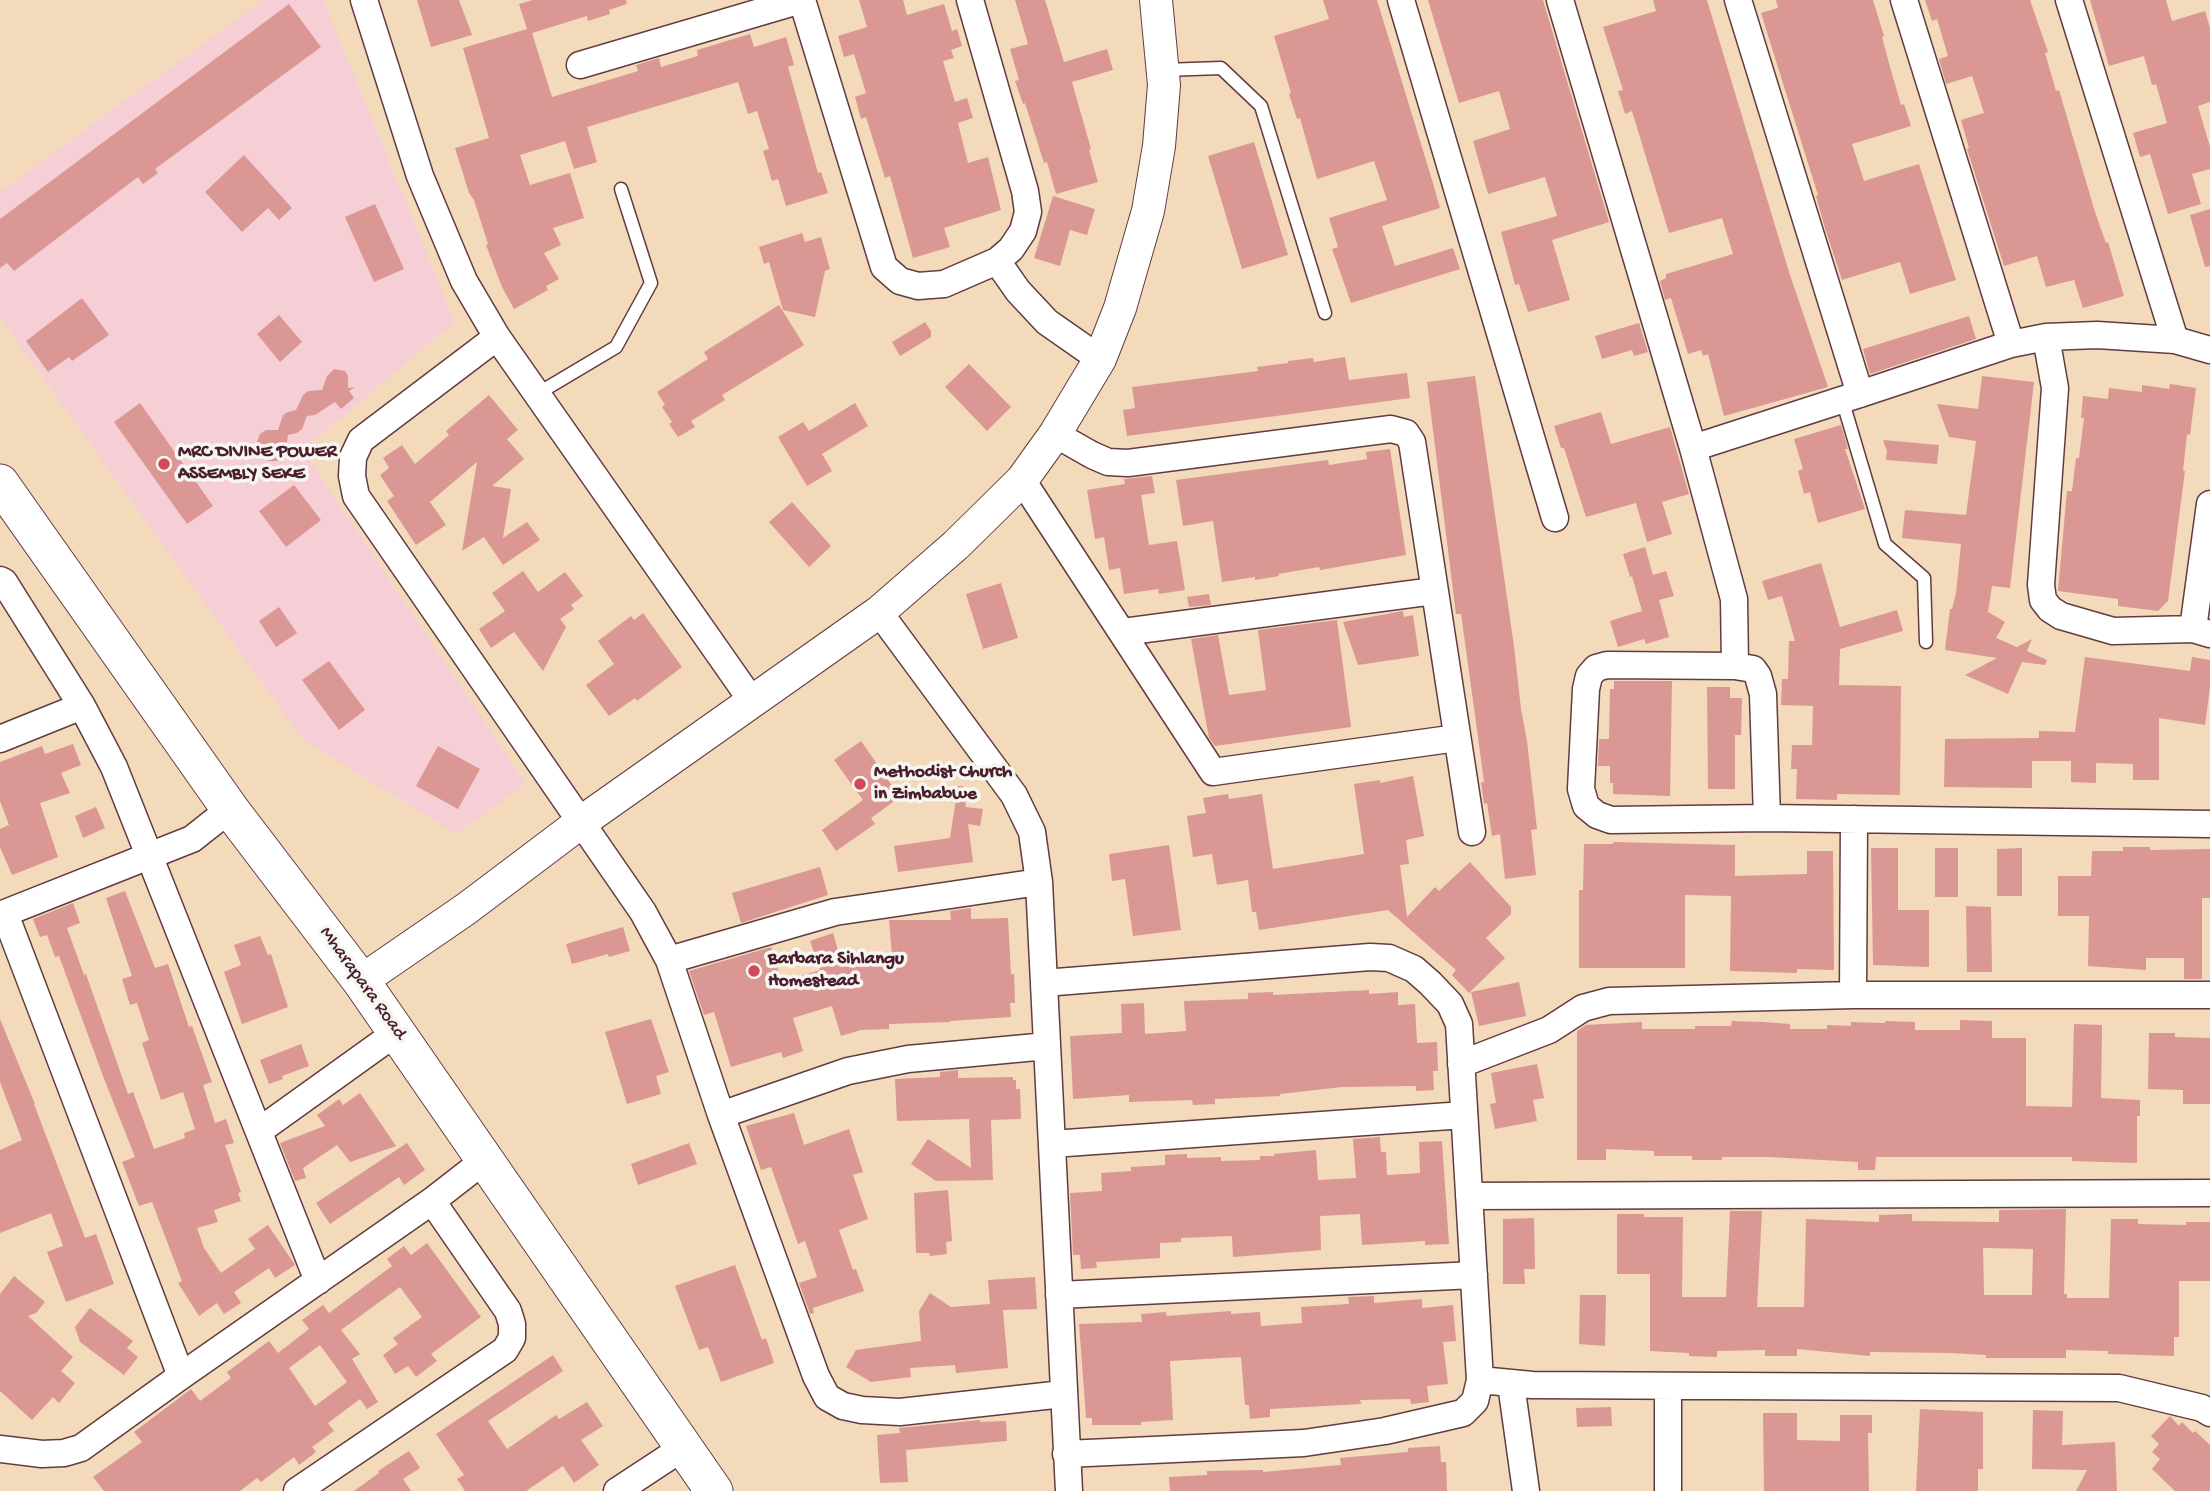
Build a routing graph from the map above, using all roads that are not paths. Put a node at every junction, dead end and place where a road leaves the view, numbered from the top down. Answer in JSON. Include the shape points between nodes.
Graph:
{"nodes":[{"id":1,"x":364,"y":0,"type":"edge"},
{"id":2,"x":802,"y":0,"type":"edge"},
{"id":3,"x":970,"y":0,"type":"edge"},
{"id":4,"x":1156,"y":0,"type":"edge"},
{"id":5,"x":1401,"y":0,"type":"edge"},
{"id":6,"x":1560,"y":0,"type":"edge"},
{"id":7,"x":1738,"y":0,"type":"edge"},
{"id":8,"x":1905,"y":0,"type":"edge"},
{"id":9,"x":2069,"y":0,"type":"edge"},
{"id":10,"x":580,"y":65,"type":"dead end"},
{"id":11,"x":1162,"y":71,"type":"junction"},
{"id":12,"x":621,"y":189,"type":"dead end"},
{"id":13,"x":997,"y":261,"type":"junction"},
{"id":14,"x":1325,"y":313,"type":"dead end"},
{"id":15,"x":497,"y":337,"type":"junction"},
{"id":16,"x":2046,"y":337,"type":"junction"},
{"id":17,"x":2175,"y":340,"type":"junction"},
{"id":18,"x":2011,"y":344,"type":"junction"},
{"id":19,"x":2210,"y":350,"type":"edge"},
{"id":20,"x":1100,"y":359,"type":"junction"},
{"id":21,"x":537,"y":394,"type":"junction"},
{"id":22,"x":1851,"y":397,"type":"junction"},
{"id":23,"x":1055,"y":434,"type":"junction"},
{"id":24,"x":1693,"y":449,"type":"junction"},
{"id":25,"x":1022,"y":480,"type":"junction"},
{"id":26,"x":0,"y":483,"type":"edge"},
{"id":27,"x":2210,"y":504,"type":"edge"},
{"id":28,"x":1555,"y":518,"type":"dead end"},
{"id":29,"x":0,"y":580,"type":"edge"},
{"id":30,"x":1434,"y":591,"type":"junction"},
{"id":31,"x":879,"y":612,"type":"junction"},
{"id":32,"x":1124,"y":632,"type":"junction"},
{"id":33,"x":2202,"y":632,"type":"edge"},
{"id":34,"x":1926,"y":642,"type":"dead end"},
{"id":35,"x":1735,"y":666,"type":"junction"},
{"id":36,"x":752,"y":701,"type":"junction"},
{"id":37,"x":82,"y":706,"type":"junction"},
{"id":38,"x":1457,"y":738,"type":"junction"},
{"id":39,"x":0,"y":739,"type":"edge"},
{"id":40,"x":230,"y":809,"type":"junction"},
{"id":41,"x":1767,"y":818,"type":"junction"},
{"id":42,"x":1854,"y":819,"type":"junction"},
{"id":43,"x":580,"y":823,"type":"junction"},
{"id":44,"x":2210,"y":824,"type":"edge"},
{"id":45,"x":1472,"y":832,"type":"dead end"},
{"id":46,"x":150,"y":857,"type":"junction"},
{"id":47,"x":1039,"y":881,"type":"junction"},
{"id":48,"x":2,"y":915,"type":"edge"},
{"id":49,"x":669,"y":960,"type":"junction"},
{"id":50,"x":361,"y":981,"type":"junction"},
{"id":51,"x":1044,"y":983,"type":"junction"},
{"id":52,"x":1853,"y":995,"type":"junction"},
{"id":53,"x":2210,"y":995,"type":"edge"},
{"id":54,"x":397,"y":1032,"type":"junction"},
{"id":55,"x":1047,"y":1046,"type":"junction"},
{"id":56,"x":1461,"y":1064,"type":"junction"},
{"id":57,"x":720,"y":1115,"type":"junction"},
{"id":58,"x":1464,"y":1115,"type":"junction"},
{"id":59,"x":259,"y":1131,"type":"junction"},
{"id":60,"x":1052,"y":1144,"type":"junction"},
{"id":61,"x":486,"y":1159,"type":"junction"},
{"id":62,"x":2210,"y":1193,"type":"edge"},
{"id":63,"x":1469,"y":1196,"type":"junction"},
{"id":64,"x":432,"y":1201,"type":"junction"},
{"id":65,"x":1474,"y":1275,"type":"junction"},
{"id":66,"x":318,"y":1281,"type":"junction"},
{"id":67,"x":1059,"y":1295,"type":"junction"},
{"id":68,"x":181,"y":1376,"type":"junction"},
{"id":69,"x":1480,"y":1380,"type":"junction"},
{"id":70,"x":1511,"y":1384,"type":"junction"},
{"id":71,"x":1668,"y":1386,"type":"junction"},
{"id":72,"x":1063,"y":1394,"type":"junction"},
{"id":73,"x":2210,"y":1413,"type":"edge"},
{"id":74,"x":684,"y":1447,"type":"junction"},
{"id":75,"x":0,"y":1449,"type":"edge"},
{"id":76,"x":1066,"y":1454,"type":"junction"},
{"id":77,"x":297,"y":1491,"type":"edge"},
{"id":78,"x":617,"y":1491,"type":"edge"},
{"id":79,"x":715,"y":1491,"type":"edge"},
{"id":80,"x":1069,"y":1491,"type":"edge"},
{"id":81,"x":1526,"y":1491,"type":"edge"},
{"id":82,"x":1668,"y":1491,"type":"edge"}],
"edges":[{"from":1,"to":15,"type":"street","via":[[420,176],[464,281]]},
{"from":2,"to":10,"type":"street"},
{"from":2,"to":13,"type":"street","via":[[884,268],[900,281],[918,286],[944,284]]},
{"from":3,"to":13,"type":"street","via":[[1028,212],[1023,231]]},
{"from":4,"to":11,"type":"street"},
{"from":5,"to":28,"type":"street"},
{"from":6,"to":24,"type":"street"},
{"from":7,"to":22,"type":"street"},
{"from":8,"to":18,"type":"street"},
{"from":9,"to":17,"type":"street"},
{"from":11,"to":14,"type":"lane","via":[[1221,68],[1262,106]]},
{"from":11,"to":20,"type":"street","via":[[1159,146],[1147,211],[1120,309]]},
{"from":12,"to":21,"type":"lane","via":[[651,283],[616,347]]},
{"from":13,"to":20,"type":"street","via":[[1047,322]]},
{"from":15,"to":21,"type":"street"},
{"from":15,"to":43,"type":"street","via":[[361,440],[354,457],[354,486],[356,496]]},
{"from":16,"to":17,"type":"street"},
{"from":16,"to":18,"type":"street"},
{"from":16,"to":33,"type":"street","via":[[2056,388],[2043,600],[2061,616],[2113,631]]},
{"from":17,"to":19,"type":"street"},
{"from":18,"to":22,"type":"street"},
{"from":20,"to":23,"type":"street"},
{"from":21,"to":36,"type":"street"},
{"from":22,"to":24,"type":"street"},
{"from":22,"to":34,"type":"lane","via":[[1885,544],[1924,578]]},
{"from":23,"to":25,"type":"street"},
{"from":23,"to":30,"type":"street","via":[[1108,462],[1128,463],[1391,429],[1406,433],[1412,442]]},
{"from":24,"to":35,"type":"street","via":[[1734,599]]},
{"from":25,"to":31,"type":"street"},
{"from":25,"to":32,"type":"street"},
{"from":26,"to":40,"type":"main road","name":"Mharapara Road"},
{"from":27,"to":33,"type":"street"},
{"from":29,"to":37,"type":"street"},
{"from":30,"to":32,"type":"street"},
{"from":30,"to":38,"type":"street"},
{"from":31,"to":36,"type":"street"},
{"from":31,"to":47,"type":"street","via":[[1014,795],[1031,832]]},
{"from":32,"to":38,"type":"street","via":[[1213,772]]},
{"from":35,"to":41,"type":"street","via":[[1753,669],[1763,694]]},
{"from":35,"to":41,"type":"street","via":[[1596,668],[1586,689],[1581,789],[1586,806],[1611,820]]},
{"from":36,"to":43,"type":"street"},
{"from":37,"to":39,"type":"street"},
{"from":37,"to":46,"type":"street","via":[[114,767]]},
{"from":38,"to":45,"type":"street"},
{"from":40,"to":46,"type":"street","via":[[192,839]]},
{"from":40,"to":50,"type":"main road","name":"Mharapara Road"},
{"from":41,"to":42,"type":"street"},
{"from":42,"to":44,"type":"street"},
{"from":42,"to":52,"type":"street"},
{"from":43,"to":49,"type":"street","via":[[643,912]]},
{"from":43,"to":50,"type":"street"},
{"from":46,"to":48,"type":"street"},
{"from":46,"to":59,"type":"street"},
{"from":47,"to":49,"type":"street","via":[[835,912]]},
{"from":47,"to":51,"type":"street"},
{"from":48,"to":68,"type":"street"},
{"from":49,"to":57,"type":"street"},
{"from":50,"to":54,"type":"main road","name":"Mharapara Road"},
{"from":51,"to":55,"type":"street"},
{"from":51,"to":56,"type":"street","via":[[1389,958],[1414,969],[1450,1004],[1459,1024]]},
{"from":52,"to":53,"type":"street"},
{"from":52,"to":56,"type":"street","via":[[1609,1001],[1583,1008],[1549,1030]]},
{"from":54,"to":59,"type":"street"},
{"from":54,"to":61,"type":"main road","name":"Mharapara Road"},
{"from":55,"to":57,"type":"street","via":[[908,1059],[848,1071]]},
{"from":55,"to":60,"type":"street"},
{"from":56,"to":58,"type":"street"},
{"from":57,"to":72,"type":"street","via":[[827,1397],[843,1406],[900,1412]]},
{"from":58,"to":60,"type":"street"},
{"from":58,"to":63,"type":"street"},
{"from":59,"to":66,"type":"street"},
{"from":60,"to":67,"type":"street"},
{"from":61,"to":64,"type":"street"},
{"from":61,"to":74,"type":"main road","name":"Mharapara Road"},
{"from":62,"to":63,"type":"street"},
{"from":63,"to":65,"type":"street"},
{"from":64,"to":66,"type":"street"},
{"from":64,"to":77,"type":"street","via":[[508,1311],[512,1338],[505,1350]]},
{"from":65,"to":67,"type":"street"},
{"from":65,"to":69,"type":"street"},
{"from":66,"to":68,"type":"street"},
{"from":67,"to":72,"type":"street"},
{"from":68,"to":75,"type":"street","via":[[81,1448],[42,1454]]},
{"from":69,"to":70,"type":"street"},
{"from":69,"to":76,"type":"street","via":[[1475,1401],[1463,1413],[1385,1432],[1304,1443]]},
{"from":70,"to":71,"type":"street"},
{"from":70,"to":81,"type":"street"},
{"from":71,"to":73,"type":"street","via":[[2119,1388]]},
{"from":71,"to":82,"type":"street"},
{"from":72,"to":76,"type":"street"},
{"from":74,"to":78,"type":"street"},
{"from":74,"to":79,"type":"main road","name":"Mharapara Road"},
{"from":76,"to":80,"type":"street"}]}
